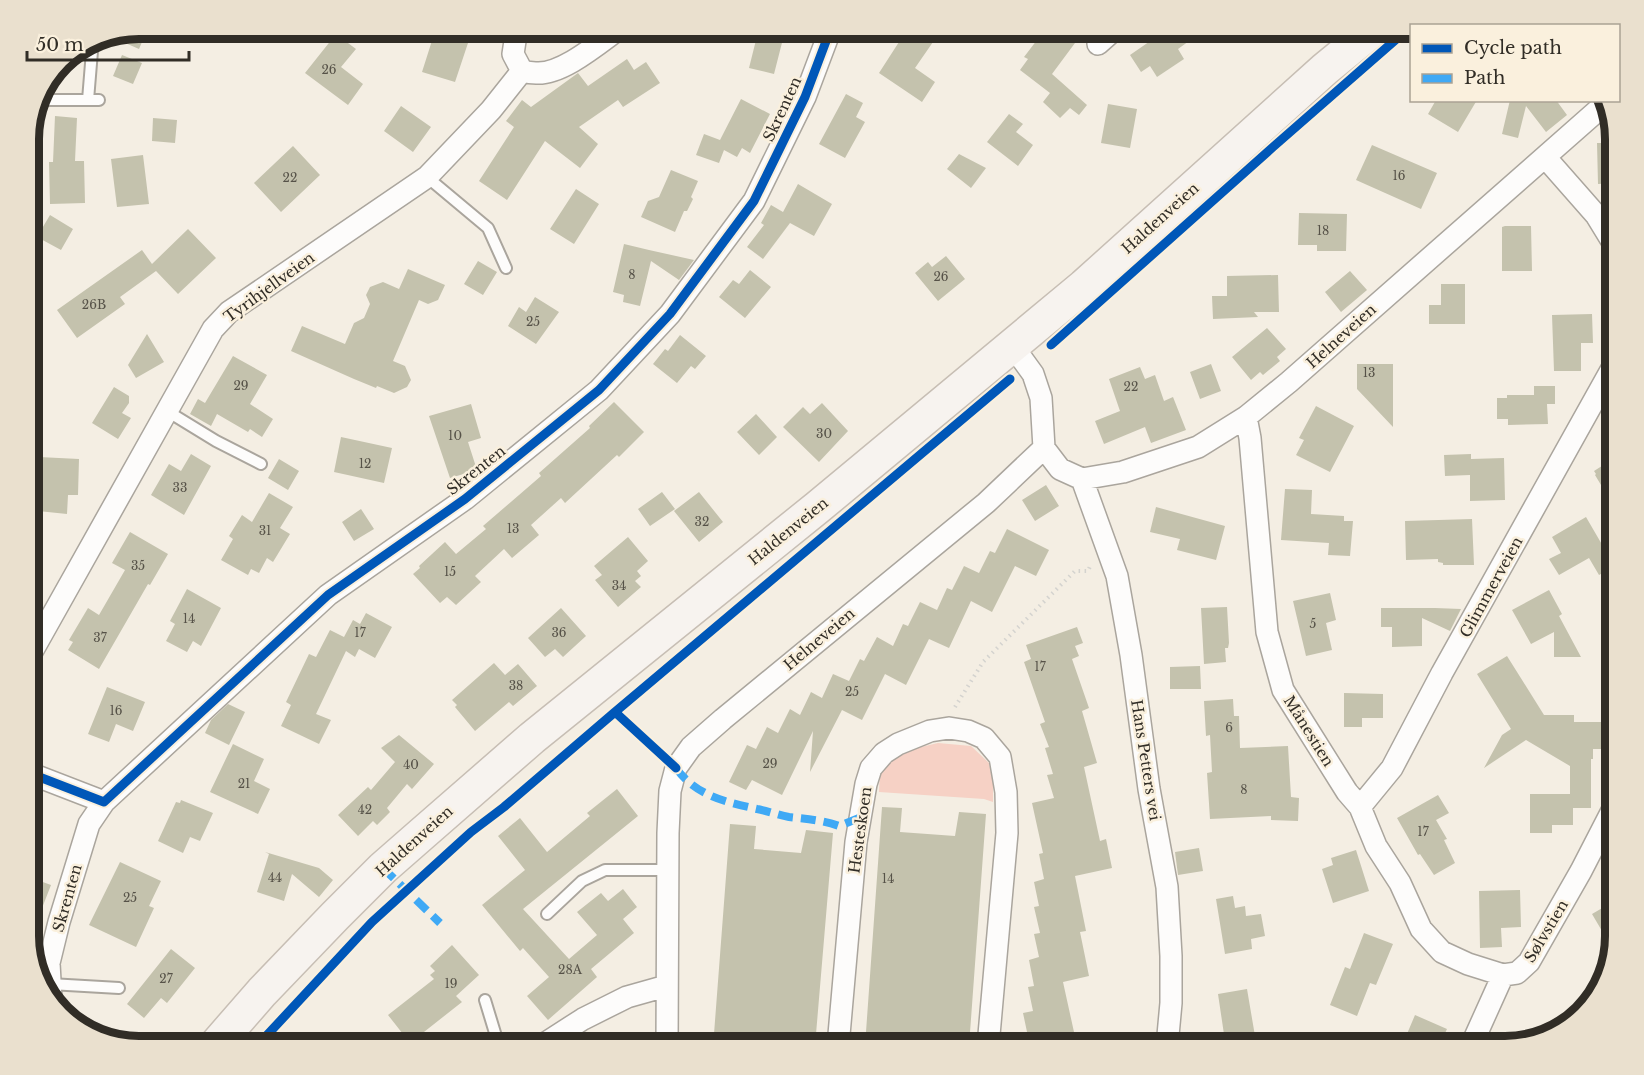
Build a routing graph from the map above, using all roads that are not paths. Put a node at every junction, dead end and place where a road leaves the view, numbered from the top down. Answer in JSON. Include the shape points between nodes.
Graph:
{"nodes":[{"id":1,"x":515,"y":39,"type":"edge"},
{"id":2,"x":606,"y":39,"type":"edge"},
{"id":3,"x":827,"y":39,"type":"edge"},
{"id":4,"x":1104,"y":39,"type":"edge"},
{"id":5,"x":1362,"y":39,"type":"edge"},
{"id":6,"x":1098,"y":44,"type":"dead end"},
{"id":7,"x":93,"y":50,"type":"edge"},
{"id":8,"x":522,"y":71,"type":"junction"},
{"id":9,"x":47,"y":100,"type":"edge"},
{"id":10,"x":1600,"y":108,"type":"edge"},
{"id":11,"x":1545,"y":157,"type":"junction"},
{"id":12,"x":427,"y":177,"type":"junction"},
{"id":13,"x":1605,"y":229,"type":"edge"},
{"id":14,"x":506,"y":268,"type":"dead end"},
{"id":15,"x":1012,"y":345,"type":"junction"},
{"id":16,"x":1605,"y":383,"type":"edge"},
{"id":17,"x":167,"y":411,"type":"junction"},
{"id":18,"x":1246,"y":417,"type":"junction"},
{"id":19,"x":1044,"y":448,"type":"junction"},
{"id":20,"x":261,"y":464,"type":"dead end"},
{"id":21,"x":1082,"y":479,"type":"junction"},
{"id":22,"x":39,"y":639,"type":"edge"},
{"id":23,"x":39,"y":777,"type":"edge"},
{"id":24,"x":104,"y":802,"type":"junction"},
{"id":25,"x":1360,"y":807,"type":"junction"},
{"id":26,"x":1605,"y":826,"type":"edge"},
{"id":27,"x":667,"y":870,"type":"junction"},
{"id":28,"x":548,"y":914,"type":"dead end"},
{"id":29,"x":1503,"y":975,"type":"junction"},
{"id":30,"x":50,"y":981,"type":"edge"},
{"id":31,"x":666,"y":986,"type":"junction"},
{"id":32,"x":119,"y":988,"type":"dead end"},
{"id":33,"x":56,"y":992,"type":"edge"},
{"id":34,"x":484,"y":1000,"type":"dead end"},
{"id":35,"x":224,"y":1036,"type":"edge"},
{"id":36,"x":496,"y":1036,"type":"edge"},
{"id":37,"x":557,"y":1036,"type":"edge"},
{"id":38,"x":667,"y":1036,"type":"edge"},
{"id":39,"x":839,"y":1036,"type":"edge"},
{"id":40,"x":989,"y":1036,"type":"edge"},
{"id":41,"x":1168,"y":1036,"type":"edge"},
{"id":42,"x":1476,"y":1036,"type":"edge"}],
"edges":[{"from":1,"to":8,"type":"street","via":[[513,54]]},
{"from":2,"to":8,"type":"street","via":[[554,71]]},
{"from":3,"to":24,"type":"street","name":"Skrenten","via":[[805,97],[754,201],[670,314],[607,381],[465,499],[328,595]]},
{"from":4,"to":6,"type":"street"},
{"from":5,"to":15,"type":"main road","name":"Haldenveien","via":[[1084,286]]},
{"from":7,"to":9,"type":"lane","via":[[93,100]]},
{"from":8,"to":12,"type":"street","name":"Tyrihjellveien"},
{"from":10,"to":11,"type":"street","name":"Helneveien"},
{"from":11,"to":13,"type":"street"},
{"from":11,"to":18,"type":"street","name":"Helneveien"},
{"from":12,"to":14,"type":"lane","via":[[488,228]]},
{"from":12,"to":17,"type":"street","name":"Tyrihjellveien","via":[[229,312],[213,329]]},
{"from":15,"to":19,"type":"street","via":[[1033,374],[1041,398]]},
{"from":15,"to":35,"type":"main road","name":"Haldenveien","via":[[532,738],[391,861],[262,992]]},
{"from":16,"to":25,"type":"street","name":"Glimmerveien","via":[[1392,768]]},
{"from":17,"to":20,"type":"lane"},
{"from":17,"to":22,"type":"street","name":"Tyrihjellveien"},
{"from":18,"to":21,"type":"street","name":"Helneveien","via":[[1198,447],[1123,472]]},
{"from":18,"to":25,"type":"street","name":"Månestien","via":[[1267,632],[1283,690]]},
{"from":19,"to":21,"type":"street","via":[[1060,469]]},
{"from":19,"to":27,"type":"street","name":"Helneveien","via":[[986,503],[692,747],[676,768],[670,791]]},
{"from":21,"to":41,"type":"street","name":"Hans Petters vei","via":[[1117,576],[1167,887],[1171,991]]},
{"from":23,"to":24,"type":"street"},
{"from":24,"to":30,"type":"street","name":"Skrenten","via":[[89,824],[59,922],[49,963]]},
{"from":25,"to":29,"type":"street","name":"Månestien","via":[[1376,846],[1421,929],[1442,952]]},
{"from":26,"to":29,"type":"street","name":"Sølvstien","via":[[1529,962],[1517,973]]},
{"from":27,"to":28,"type":"lane","via":[[605,870],[582,882]]},
{"from":27,"to":31,"type":"street","name":"Helneveien"},
{"from":29,"to":42,"type":"street"},
{"from":31,"to":37,"type":"street","via":[[627,997],[583,1018]]},
{"from":31,"to":38,"type":"street","name":"Helneveien"},
{"from":32,"to":33,"type":"lane"},
{"from":34,"to":36,"type":"lane"},
{"from":39,"to":40,"type":"street","name":"Hesteskoen","via":[[856,842],[866,784],[872,768],[891,748],[930,730],[949,728],[984,738],[1000,757],[1006,792],[1007,833]]}]}
